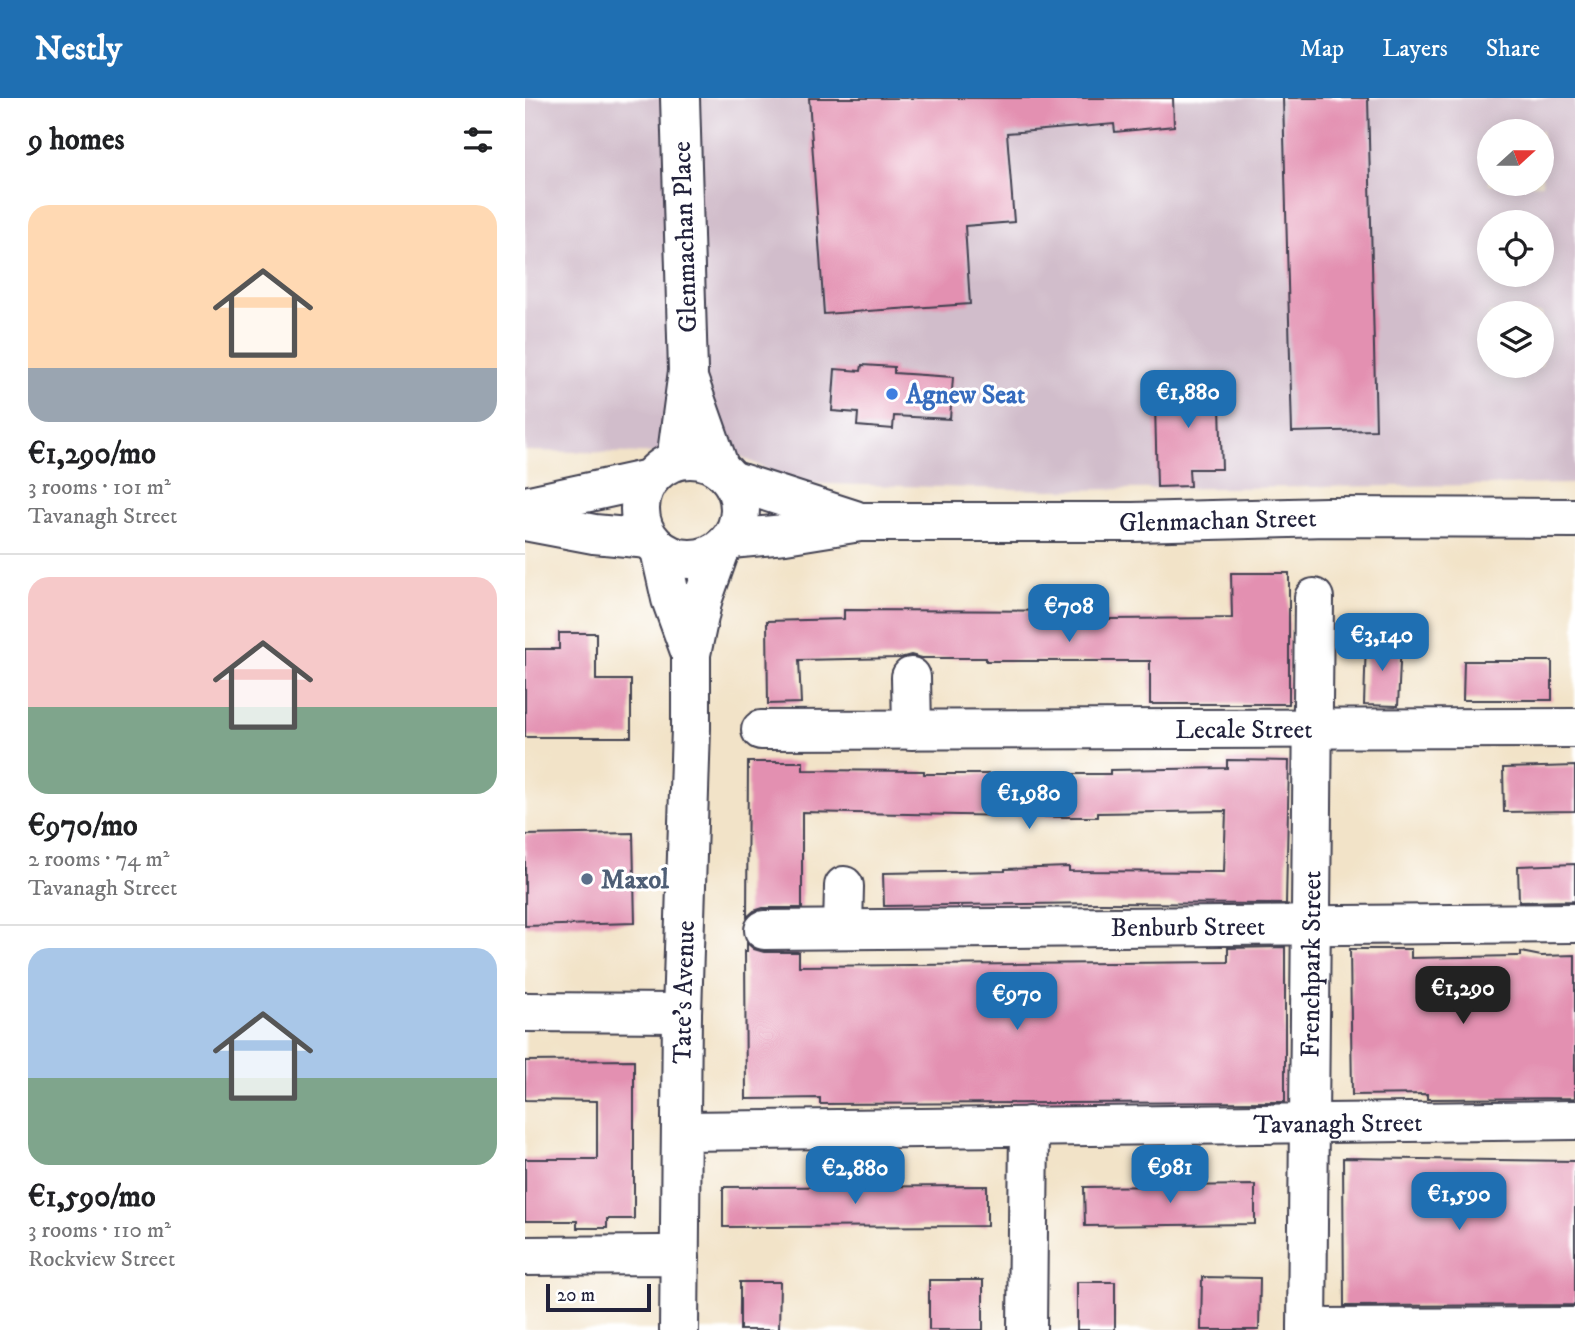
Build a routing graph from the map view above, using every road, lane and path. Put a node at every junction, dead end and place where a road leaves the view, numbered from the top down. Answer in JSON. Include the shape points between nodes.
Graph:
{"nodes":[{"id":1,"x":680,"y":98,"type":"edge"},
{"id":2,"x":687,"y":375,"type":"junction"},
{"id":3,"x":663,"y":470,"type":"junction"},
{"id":4,"x":726,"y":475,"type":"junction"},
{"id":5,"x":525,"y":506,"type":"edge"},
{"id":6,"x":1575,"y":518,"type":"edge"},
{"id":7,"x":525,"y":521,"type":"edge"},
{"id":8,"x":860,"y":522,"type":"junction"},
{"id":9,"x":725,"y":544,"type":"junction"},
{"id":10,"x":655,"y":545,"type":"junction"},
{"id":11,"x":1314,"y":598,"type":"dead end"},
{"id":12,"x":691,"y":654,"type":"junction"},
{"id":13,"x":911,"y":677,"type":"dead end"},
{"id":14,"x":1575,"y":728,"type":"edge"},
{"id":15,"x":1313,"y":729,"type":"junction"},
{"id":16,"x":761,"y":730,"type":"dead end"},
{"id":17,"x":912,"y":730,"type":"junction"},
{"id":18,"x":844,"y":886,"type":"dead end"},
{"id":19,"x":1575,"y":923,"type":"edge"},
{"id":20,"x":1311,"y":925,"type":"junction"},
{"id":21,"x":843,"y":929,"type":"junction"},
{"id":22,"x":764,"y":930,"type":"dead end"},
{"id":23,"x":525,"y":1012,"type":"edge"},
{"id":24,"x":682,"y":1013,"type":"junction"},
{"id":25,"x":1575,"y":1120,"type":"edge"},
{"id":26,"x":1309,"y":1124,"type":"junction"},
{"id":27,"x":1029,"y":1126,"type":"junction"},
{"id":28,"x":682,"y":1131,"type":"junction"},
{"id":29,"x":525,"y":1256,"type":"edge"},
{"id":30,"x":680,"y":1259,"type":"junction"},
{"id":31,"x":1575,"y":1327,"type":"edge"},
{"id":32,"x":1307,"y":1329,"type":"edge"},
{"id":33,"x":680,"y":1330,"type":"edge"},
{"id":34,"x":1027,"y":1330,"type":"edge"}],
"edges":[{"from":1,"to":2,"type":"street","name":"Glenmachan Place"},
{"from":2,"to":3,"type":"street"},
{"from":2,"to":4,"type":"street"},
{"from":3,"to":4,"type":"street","via":[[691,459],[707,461]]},
{"from":3,"to":5,"type":"street"},
{"from":3,"to":10,"type":"street","via":[[642,493],[640,509],[642,525]]},
{"from":4,"to":8,"type":"street","name":"Glenmachan Street"},
{"from":4,"to":9,"type":"street","via":[[738,494],[740,509],[738,525]]},
{"from":6,"to":8,"type":"street","name":"Glenmachan Street"},
{"from":7,"to":10,"type":"street"},
{"from":8,"to":9,"type":"street","name":"Glenmachan Street"},
{"from":9,"to":10,"type":"street","via":[[706,557],[690,559],[674,557]]},
{"from":9,"to":12,"type":"street","name":"Tate's Avenue","via":[[703,598]]},
{"from":10,"to":12,"type":"street","name":"Tate's Avenue"},
{"from":11,"to":15,"type":"street","name":"Frenchpark Street"},
{"from":12,"to":24,"type":"street","name":"Tate's Avenue"},
{"from":13,"to":17,"type":"street"},
{"from":14,"to":15,"type":"street","name":"Lecale Street"},
{"from":15,"to":17,"type":"street","name":"Lecale Street"},
{"from":15,"to":20,"type":"street","name":"Frenchpark Street"},
{"from":16,"to":17,"type":"street","name":"Lecale Street"},
{"from":18,"to":21,"type":"street"},
{"from":19,"to":20,"type":"street","name":"Benburb Street"},
{"from":20,"to":21,"type":"street","name":"Benburb Street"},
{"from":20,"to":26,"type":"street","name":"Frenchpark Street"},
{"from":21,"to":22,"type":"street","name":"Benburb Street"},
{"from":23,"to":24,"type":"street"},
{"from":24,"to":28,"type":"street","name":"Tate's Avenue"},
{"from":25,"to":26,"type":"street","name":"Tavanagh Street"},
{"from":26,"to":27,"type":"street","name":"Tavanagh Street"},
{"from":26,"to":32,"type":"street","name":"Frenchpark Street"},
{"from":27,"to":28,"type":"street","name":"Tavanagh Street"},
{"from":27,"to":34,"type":"street"},
{"from":28,"to":30,"type":"street","name":"Tate's Avenue"},
{"from":29,"to":30,"type":"street","via":[[662,1255]]},
{"from":30,"to":33,"type":"street","name":"Tate's Avenue"},
{"from":31,"to":32,"type":"street"}]}
